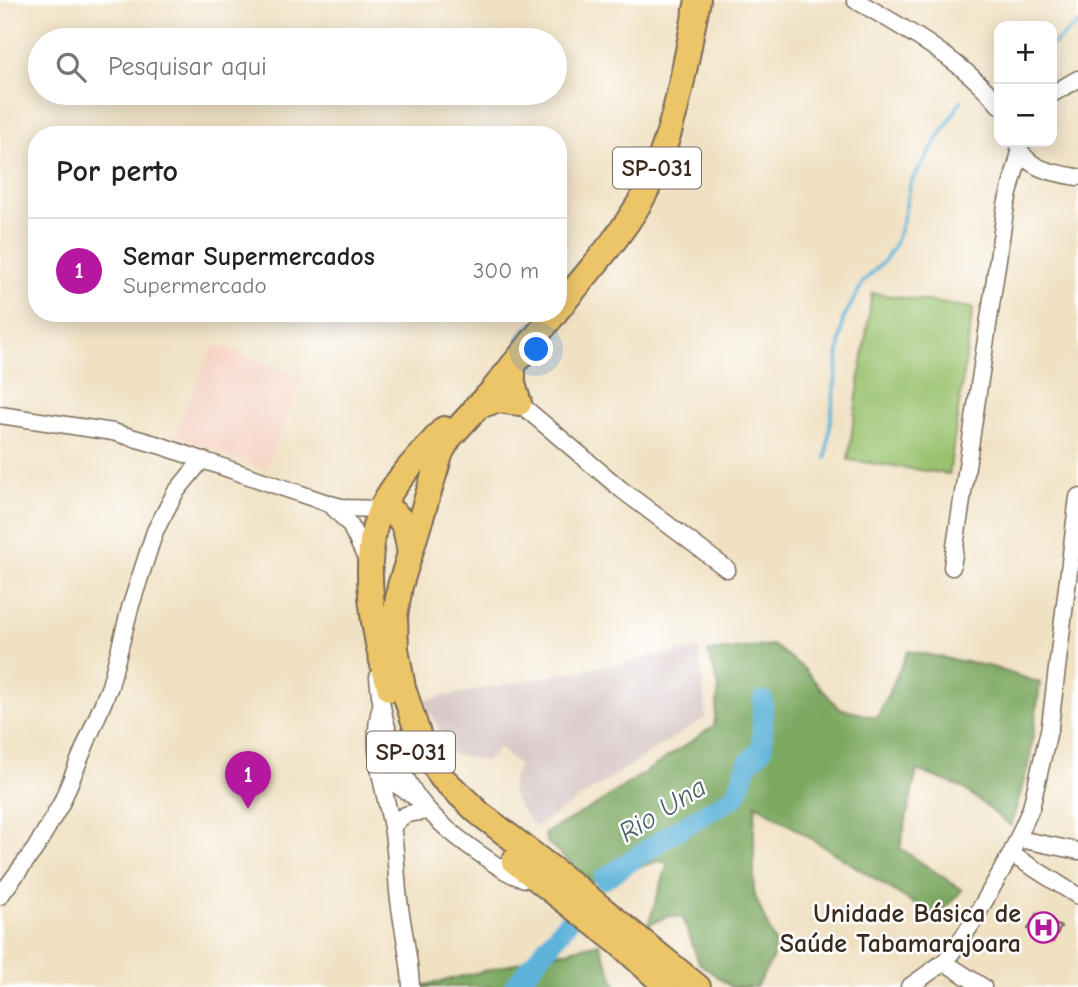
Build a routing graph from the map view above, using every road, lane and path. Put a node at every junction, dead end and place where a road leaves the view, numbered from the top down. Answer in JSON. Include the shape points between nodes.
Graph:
{"nodes":[{"id":1,"x":686,"y":0,"type":"edge"},
{"id":2,"x":698,"y":0,"type":"edge"},
{"id":3,"x":855,"y":0,"type":"edge"},
{"id":4,"x":1078,"y":79,"type":"edge"},
{"id":5,"x":1057,"y":91,"type":"edge"},
{"id":6,"x":994,"y":99,"type":"edge"},
{"id":7,"x":1018,"y":147,"type":"edge"},
{"id":8,"x":1078,"y":177,"type":"edge"},
{"id":9,"x":567,"y":278,"type":"edge"},
{"id":10,"x":567,"y":297,"type":"edge"},
{"id":11,"x":532,"y":322,"type":"edge"},
{"id":12,"x":548,"y":322,"type":"edge"},
{"id":13,"x":513,"y":365,"type":"junction"},
{"id":14,"x":519,"y":403,"type":"junction"},
{"id":15,"x":476,"y":407,"type":"junction"},
{"id":16,"x":0,"y":415,"type":"edge"},
{"id":17,"x":202,"y":460,"type":"junction"},
{"id":18,"x":330,"y":504,"type":"junction"},
{"id":19,"x":1077,"y":505,"type":"edge"},
{"id":20,"x":381,"y":509,"type":"junction"},
{"id":21,"x":411,"y":555,"type":"junction"},
{"id":22,"x":952,"y":567,"type":"dead end"},
{"id":23,"x":371,"y":568,"type":"junction"},
{"id":24,"x":727,"y":569,"type":"dead end"},
{"id":25,"x":1070,"y":622,"type":"edge"},
{"id":26,"x":379,"y":655,"type":"junction"},
{"id":27,"x":381,"y":704,"type":"junction"},
{"id":28,"x":380,"y":774,"type":"junction"},
{"id":29,"x":425,"y":806,"type":"junction"},
{"id":30,"x":392,"y":828,"type":"junction"},
{"id":31,"x":1015,"y":847,"type":"junction"},
{"id":32,"x":1078,"y":851,"type":"edge"},
{"id":33,"x":544,"y":885,"type":"junction"},
{"id":34,"x":1076,"y":891,"type":"edge"},
{"id":35,"x":0,"y":896,"type":"edge"},
{"id":36,"x":944,"y":962,"type":"junction"},
{"id":37,"x":411,"y":987,"type":"edge"},
{"id":38,"x":667,"y":987,"type":"edge"},
{"id":39,"x":698,"y":987,"type":"edge"},
{"id":40,"x":909,"y":987,"type":"edge"},
{"id":41,"x":983,"y":987,"type":"edge"}],
"edges":[{"from":1,"to":9,"type":"highway","number":"SP-031","via":[[657,137],[646,166],[631,195]]},
{"from":2,"to":10,"type":"highway","number":"SP-031","via":[[670,127],[647,190]]},
{"from":3,"to":6,"type":"street","via":[[963,70]]},
{"from":4,"to":5,"type":"street"},
{"from":7,"to":8,"type":"street","via":[[1039,169]]},
{"from":7,"to":22,"type":"street"},
{"from":11,"to":20,"type":"highway","number":"SP-031"},
{"from":12,"to":13,"type":"highway","number":"SP-031"},
{"from":13,"to":14,"type":"highway"},
{"from":13,"to":15,"type":"highway","number":"SP-031"},
{"from":14,"to":15,"type":"highway","via":[[497,400]]},
{"from":14,"to":24,"type":"street"},
{"from":15,"to":21,"type":"highway","number":"SP-031","via":[[442,452]]},
{"from":16,"to":17,"type":"street","via":[[102,430]]},
{"from":17,"to":18,"type":"street"},
{"from":17,"to":35,"type":"street","via":[[175,494],[155,531],[110,686],[61,804]]},
{"from":18,"to":20,"type":"street"},
{"from":18,"to":23,"type":"street","via":[[351,525]]},
{"from":19,"to":25,"type":"street"},
{"from":20,"to":21,"type":"highway","via":[[388,509],[402,522]]},
{"from":20,"to":23,"type":"highway","number":"SP-031","via":[[374,529]]},
{"from":21,"to":39,"type":"highway","number":"SP-031","via":[[395,616],[396,649],[411,717],[433,766],[479,813]]},
{"from":23,"to":26,"type":"highway","number":"SP-031"},
{"from":25,"to":31,"type":"street","via":[[1041,774]]},
{"from":26,"to":27,"type":"street"},
{"from":26,"to":33,"type":"highway","number":"SP-031","via":[[424,779],[451,809]]},
{"from":27,"to":28,"type":"street","via":[[376,725]]},
{"from":27,"to":29,"type":"street","via":[[401,766]]},
{"from":28,"to":29,"type":"street"},
{"from":28,"to":30,"type":"street"},
{"from":29,"to":30,"type":"street","via":[[399,818]]},
{"from":29,"to":33,"type":"street","via":[[500,868]]},
{"from":30,"to":37,"type":"street"},
{"from":31,"to":32,"type":"street"},
{"from":31,"to":34,"type":"street"},
{"from":31,"to":36,"type":"street","via":[[971,926]]},
{"from":33,"to":38,"type":"highway","number":"SP-031"},
{"from":36,"to":40,"type":"street"},
{"from":36,"to":41,"type":"street"}]}
